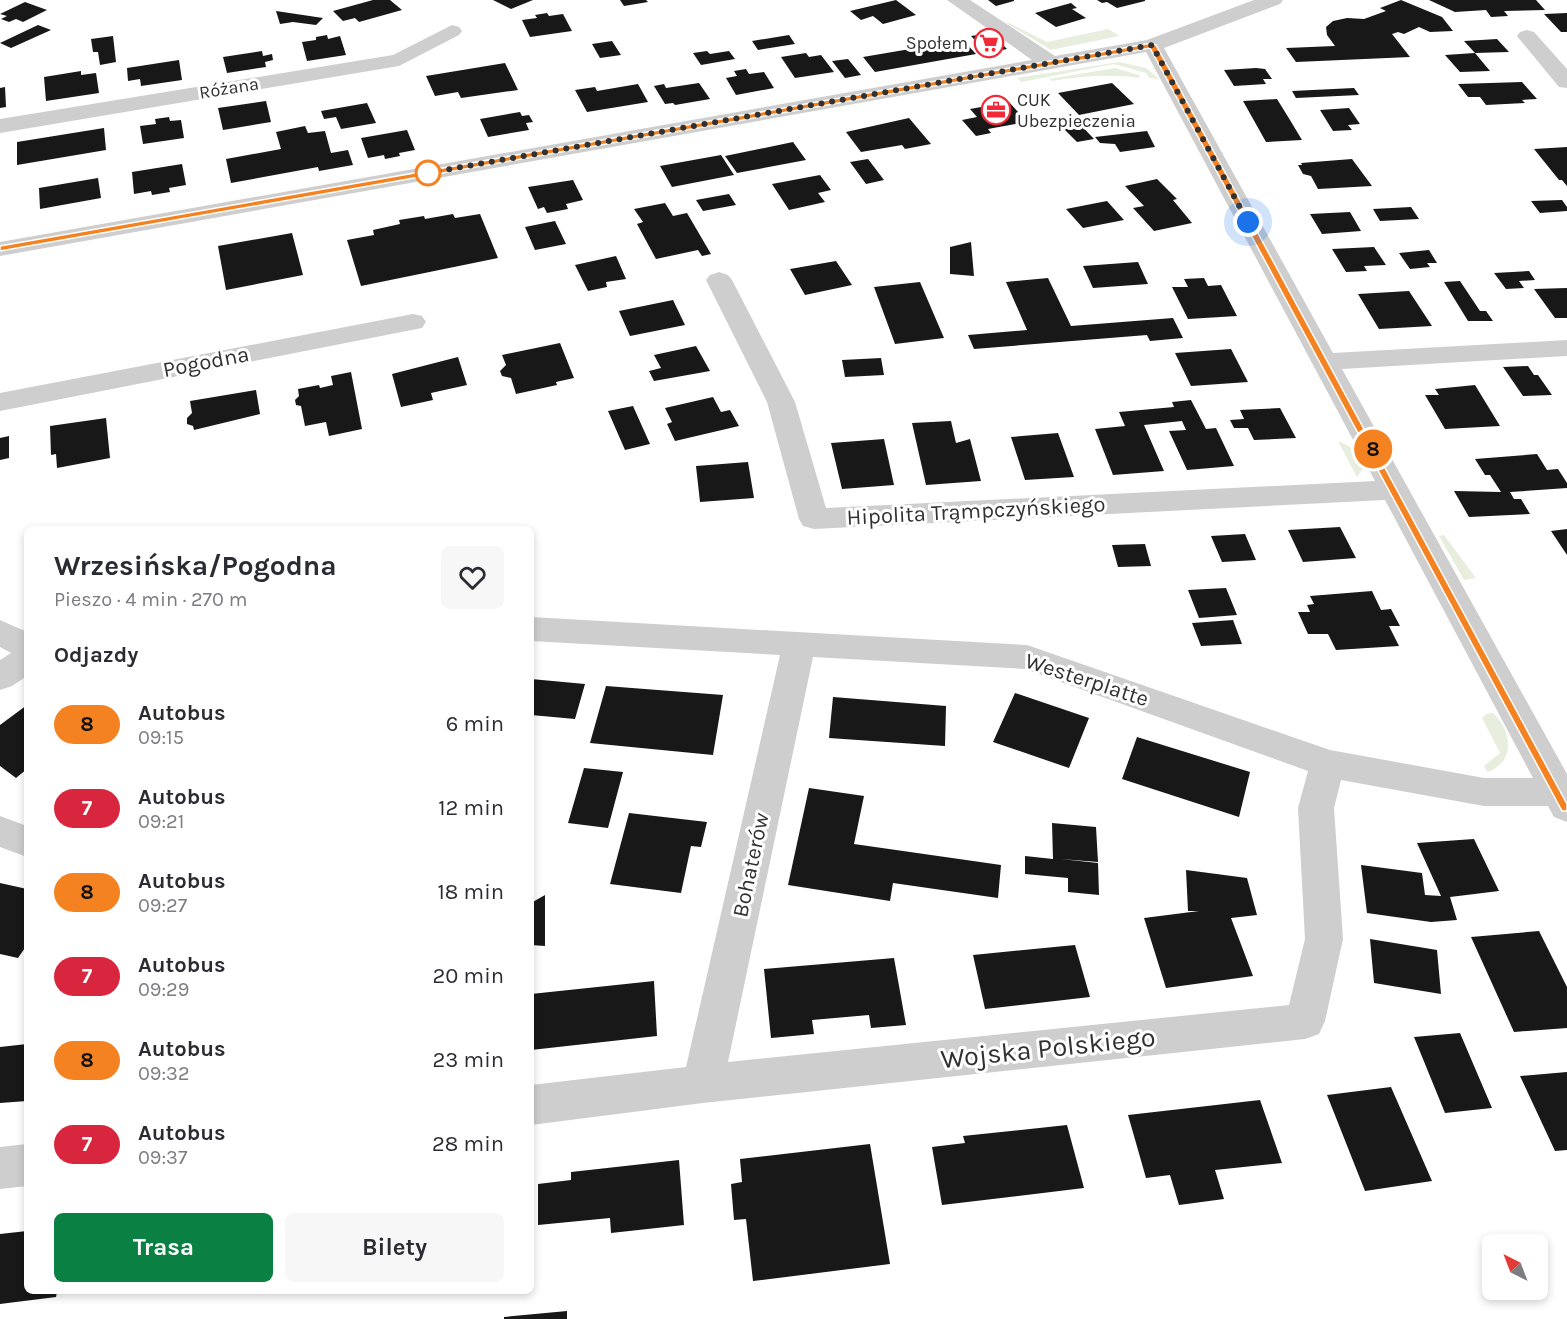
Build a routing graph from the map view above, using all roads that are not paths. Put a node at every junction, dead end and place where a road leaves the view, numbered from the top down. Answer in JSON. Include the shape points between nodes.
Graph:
{"nodes":[{"id":1,"x":957,"y":0,"type":"edge"},
{"id":2,"x":1273,"y":0,"type":"edge"},
{"id":3,"x":452,"y":32,"type":"dead end"},
{"id":4,"x":1527,"y":36,"type":"dead end"},
{"id":5,"x":1152,"y":45,"type":"junction"},
{"id":6,"x":1051,"y":63,"type":"junction"},
{"id":7,"x":1567,"y":82,"type":"edge"},
{"id":8,"x":0,"y":126,"type":"edge"},
{"id":9,"x":0,"y":249,"type":"edge"},
{"id":10,"x":719,"y":280,"type":"dead end"},
{"id":11,"x":413,"y":322,"type":"dead end"},
{"id":12,"x":1567,"y":348,"type":"edge"},
{"id":13,"x":1324,"y":362,"type":"junction"},
{"id":14,"x":0,"y":402,"type":"edge"},
{"id":15,"x":1396,"y":490,"type":"junction"},
{"id":16,"x":534,"y":629,"type":"edge"},
{"id":17,"x":0,"y":632,"type":"edge"},
{"id":18,"x":24,"y":645,"type":"edge"},
{"id":19,"x":799,"y":645,"type":"junction"},
{"id":20,"x":24,"y":661,"type":"edge"},
{"id":21,"x":0,"y":677,"type":"edge"},
{"id":22,"x":1328,"y":764,"type":"junction"},
{"id":23,"x":1563,"y":799,"type":"edge"},
{"id":24,"x":0,"y":831,"type":"edge"},
{"id":25,"x":24,"y":841,"type":"edge"},
{"id":26,"x":704,"y":1084,"type":"junction"},
{"id":27,"x":534,"y":1105,"type":"edge"},
{"id":28,"x":24,"y":1165,"type":"edge"},
{"id":29,"x":0,"y":1168,"type":"edge"}],
"edges":[{"from":1,"to":6,"type":"street"},
{"from":2,"to":5,"type":"street"},
{"from":3,"to":8,"type":"street","name":"Różana","via":[[399,60]]},
{"from":4,"to":7,"type":"street"},
{"from":5,"to":6,"type":"street"},
{"from":5,"to":13,"type":"street"},
{"from":6,"to":9,"type":"street"},
{"from":10,"to":15,"type":"street","name":"Hipolita Trąmpczyńskiego","via":[[782,402],[814,519]]},
{"from":11,"to":14,"type":"street","name":"Pogodna"},
{"from":12,"to":13,"type":"street"},
{"from":13,"to":15,"type":"street"},
{"from":15,"to":23,"type":"street"},
{"from":16,"to":19,"type":"street","name":"Westerplatte"},
{"from":17,"to":18,"type":"street"},
{"from":19,"to":22,"type":"street","name":"Westerplatte","via":[[1027,657]]},
{"from":19,"to":26,"type":"street","name":"Bohaterów"},
{"from":20,"to":21,"type":"street"},
{"from":22,"to":23,"type":"street","name":"Westerplatte","via":[[1484,792]]},
{"from":22,"to":26,"type":"street","name":"Wojska Polskiego","via":[[1316,808],[1324,939],[1305,1021]]},
{"from":24,"to":25,"type":"street"},
{"from":26,"to":27,"type":"street","name":"Wojska Polskiego"},
{"from":28,"to":29,"type":"street"}]}
